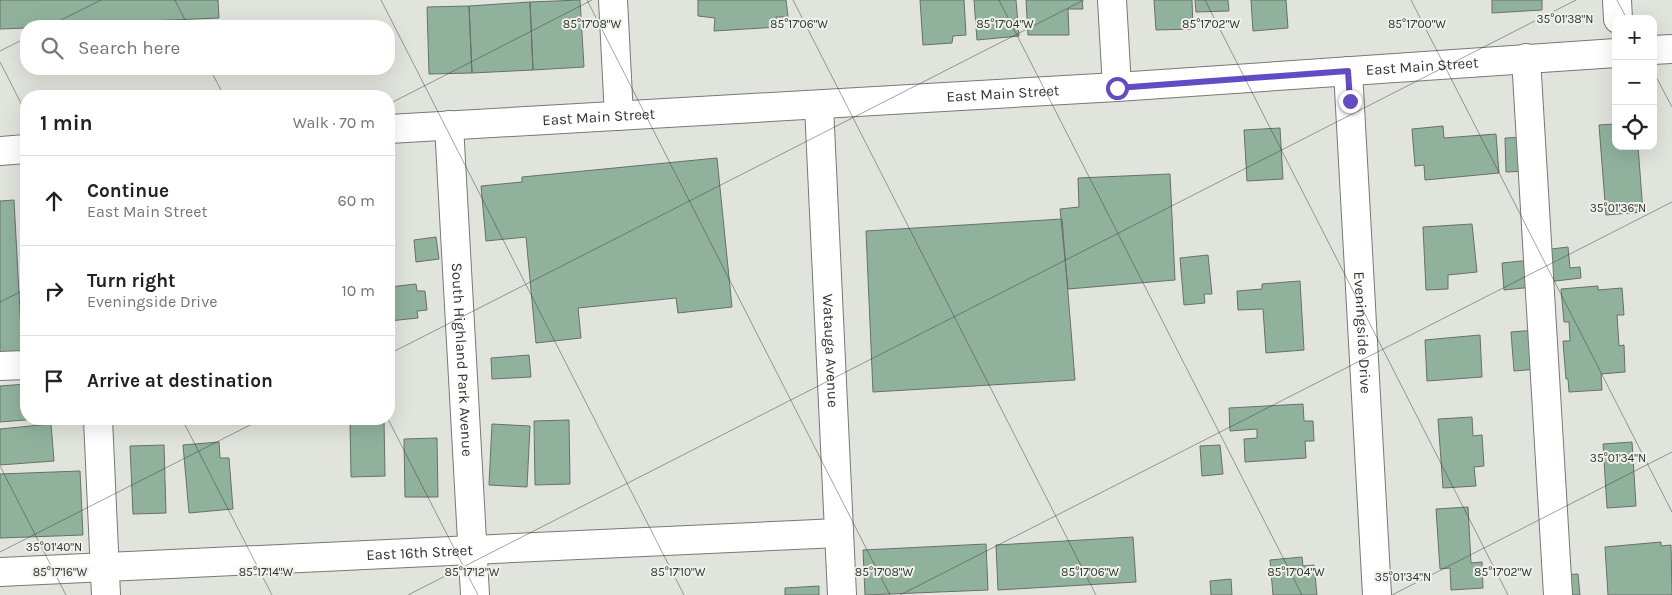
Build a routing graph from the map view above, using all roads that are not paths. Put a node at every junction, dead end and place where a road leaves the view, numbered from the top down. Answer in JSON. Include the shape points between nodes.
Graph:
{"nodes":[{"id":1,"x":613,"y":0,"type":"edge"},
{"id":2,"x":1112,"y":0,"type":"edge"},
{"id":3,"x":1617,"y":0,"type":"edge"},
{"id":4,"x":1618,"y":15,"type":"edge"},
{"id":5,"x":1672,"y":49,"type":"edge"},
{"id":6,"x":1657,"y":50,"type":"edge"},
{"id":7,"x":1612,"y":53,"type":"edge"},
{"id":8,"x":1526,"y":58,"type":"junction"},
{"id":9,"x":1348,"y":71,"type":"junction"},
{"id":10,"x":1117,"y":88,"type":"junction"},
{"id":11,"x":819,"y":106,"type":"junction"},
{"id":12,"x":619,"y":116,"type":"junction"},
{"id":13,"x":450,"y":125,"type":"junction"},
{"id":14,"x":395,"y":129,"type":"edge"},
{"id":15,"x":20,"y":149,"type":"edge"},
{"id":16,"x":0,"y":151,"type":"edge"},
{"id":17,"x":20,"y":365,"type":"edge"},
{"id":18,"x":0,"y":366,"type":"edge"},
{"id":19,"x":98,"y":425,"type":"edge"},
{"id":20,"x":838,"y":533,"type":"junction"},
{"id":21,"x":472,"y":549,"type":"junction"},
{"id":22,"x":104,"y":566,"type":"junction"},
{"id":23,"x":0,"y":572,"type":"edge"},
{"id":24,"x":106,"y":595,"type":"edge"},
{"id":25,"x":475,"y":595,"type":"edge"},
{"id":26,"x":842,"y":595,"type":"edge"},
{"id":27,"x":1377,"y":595,"type":"edge"},
{"id":28,"x":1558,"y":595,"type":"edge"}],
"edges":[{"from":1,"to":12,"type":"street"},
{"from":2,"to":10,"type":"street"},
{"from":3,"to":4,"type":"street"},
{"from":5,"to":6,"type":"street"},
{"from":7,"to":8,"type":"street","name":"East Main Street"},
{"from":8,"to":9,"type":"street","name":"East Main Street"},
{"from":8,"to":28,"type":"street"},
{"from":9,"to":10,"type":"street","name":"East Main Street"},
{"from":9,"to":27,"type":"street","name":"Eveningside Drive"},
{"from":10,"to":11,"type":"street","name":"East Main Street"},
{"from":11,"to":12,"type":"street","name":"East Main Street"},
{"from":11,"to":20,"type":"street","name":"Watauga Avenue"},
{"from":12,"to":13,"type":"street","name":"East Main Street"},
{"from":13,"to":14,"type":"street","name":"East Main Street"},
{"from":13,"to":21,"type":"street","name":"South Highland Park Avenue"},
{"from":15,"to":16,"type":"street"},
{"from":17,"to":18,"type":"street"},
{"from":19,"to":22,"type":"street"},
{"from":20,"to":21,"type":"street","name":"East 16th Street"},
{"from":20,"to":26,"type":"street","name":"Watauga Avenue"},
{"from":21,"to":22,"type":"street","name":"East 16th Street"},
{"from":21,"to":25,"type":"street","name":"South Highland Park Avenue"},
{"from":22,"to":23,"type":"street","name":"East 16th Street"},
{"from":22,"to":24,"type":"street"}]}
